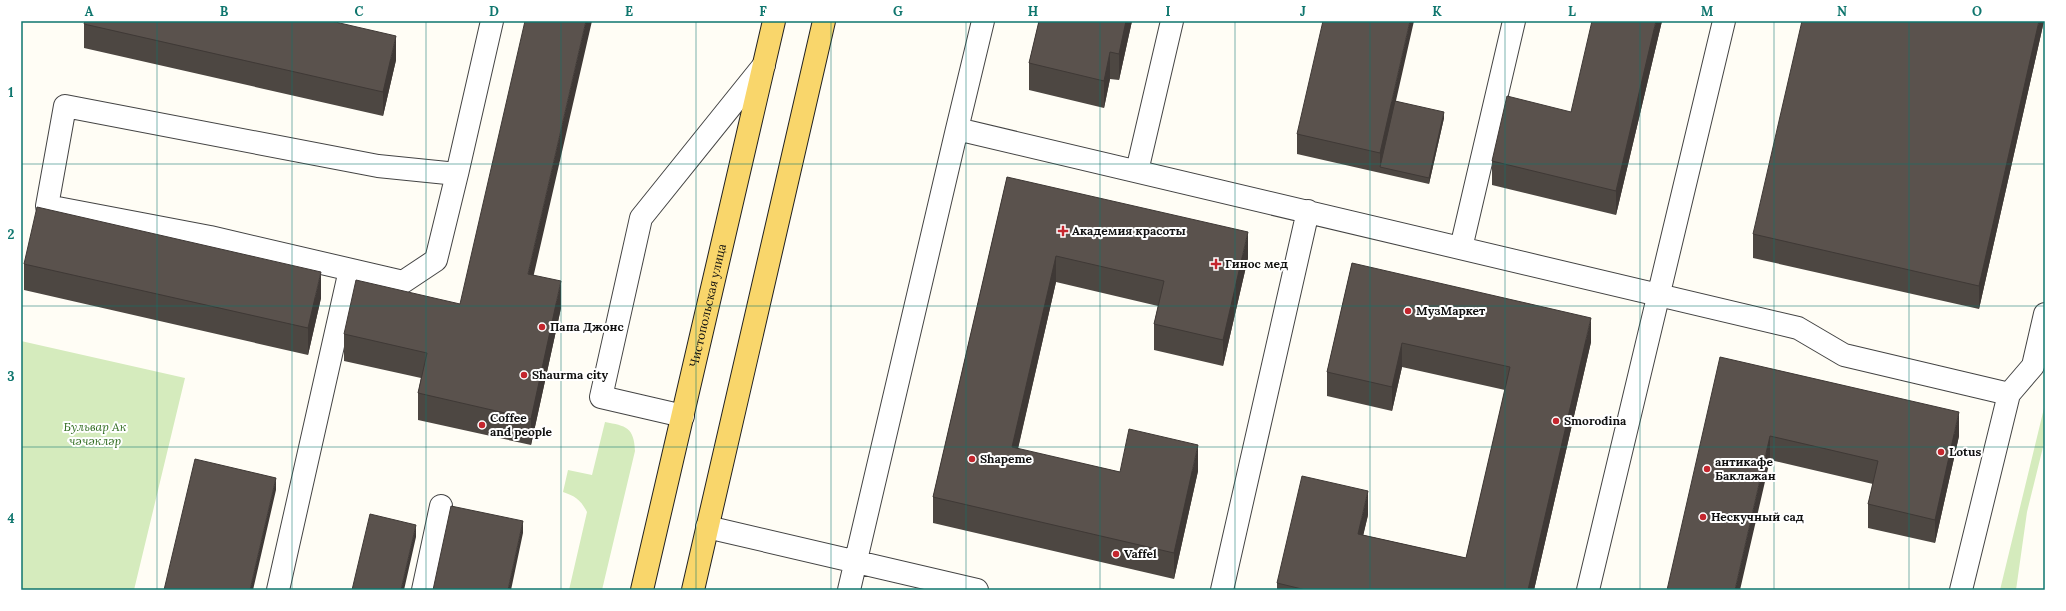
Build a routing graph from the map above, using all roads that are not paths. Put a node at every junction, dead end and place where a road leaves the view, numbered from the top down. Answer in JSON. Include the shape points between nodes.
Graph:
{"nodes":[{"id":1,"x":492,"y":21,"type":"edge"},
{"id":2,"x":774,"y":21,"type":"edge"},
{"id":3,"x":824,"y":21,"type":"edge"},
{"id":4,"x":983,"y":21,"type":"edge"},
{"id":5,"x":1172,"y":21,"type":"edge"},
{"id":6,"x":1514,"y":21,"type":"edge"},
{"id":7,"x":1724,"y":21,"type":"edge"},
{"id":8,"x":764,"y":65,"type":"junction"},
{"id":9,"x":957,"y":129,"type":"junction"},
{"id":10,"x":1137,"y":171,"type":"junction"},
{"id":11,"x":457,"y":174,"type":"junction"},
{"id":12,"x":1308,"y":211,"type":"junction"},
{"id":13,"x":1461,"y":248,"type":"junction"},
{"id":14,"x":350,"y":270,"type":"junction"},
{"id":15,"x":1658,"y":294,"type":"junction"},
{"id":16,"x":2045,"y":314,"type":"edge"},
{"id":17,"x":2009,"y":394,"type":"junction"},
{"id":18,"x":683,"y":416,"type":"junction"},
{"id":19,"x":441,"y":506,"type":"dead end"},
{"id":20,"x":707,"y":527,"type":"junction"},
{"id":21,"x":855,"y":562,"type":"junction"},
{"id":22,"x":278,"y":590,"type":"edge"},
{"id":23,"x":423,"y":590,"type":"edge"},
{"id":24,"x":642,"y":590,"type":"edge"},
{"id":25,"x":693,"y":590,"type":"edge"},
{"id":26,"x":849,"y":590,"type":"edge"},
{"id":27,"x":977,"y":590,"type":"edge"},
{"id":28,"x":1222,"y":590,"type":"edge"},
{"id":29,"x":1588,"y":590,"type":"edge"},
{"id":30,"x":1961,"y":590,"type":"edge"}],
"edges":[{"from":1,"to":11,"type":"street"},
{"from":2,"to":8,"type":"main road","name":"Чистопольская улица"},
{"from":3,"to":20,"type":"main road"},
{"from":4,"to":9,"type":"street"},
{"from":5,"to":10,"type":"street"},
{"from":6,"to":13,"type":"street"},
{"from":7,"to":15,"type":"street"},
{"from":8,"to":18,"type":"main road","name":"Чистопольская улица"},
{"from":8,"to":18,"type":"street","via":[[641,218],[601,397]]},
{"from":9,"to":10,"type":"street"},
{"from":9,"to":21,"type":"street"},
{"from":10,"to":12,"type":"street"},
{"from":11,"to":14,"type":"street","via":[[436,260],[403,282]]},
{"from":11,"to":14,"type":"street","via":[[378,166],[64,106],[46,206],[210,237]]},
{"from":12,"to":13,"type":"street"},
{"from":12,"to":28,"type":"street"},
{"from":13,"to":15,"type":"street"},
{"from":14,"to":22,"type":"street"},
{"from":15,"to":17,"type":"street","via":[[1798,328],[1844,355]]},
{"from":15,"to":29,"type":"street"},
{"from":16,"to":17,"type":"street","via":[[2033,366]]},
{"from":17,"to":30,"type":"street"},
{"from":18,"to":24,"type":"main road","name":"Чистопольская улица"},
{"from":19,"to":23,"type":"street"},
{"from":20,"to":21,"type":"street"},
{"from":20,"to":25,"type":"main road"},
{"from":21,"to":26,"type":"street"},
{"from":21,"to":27,"type":"street"}]}
